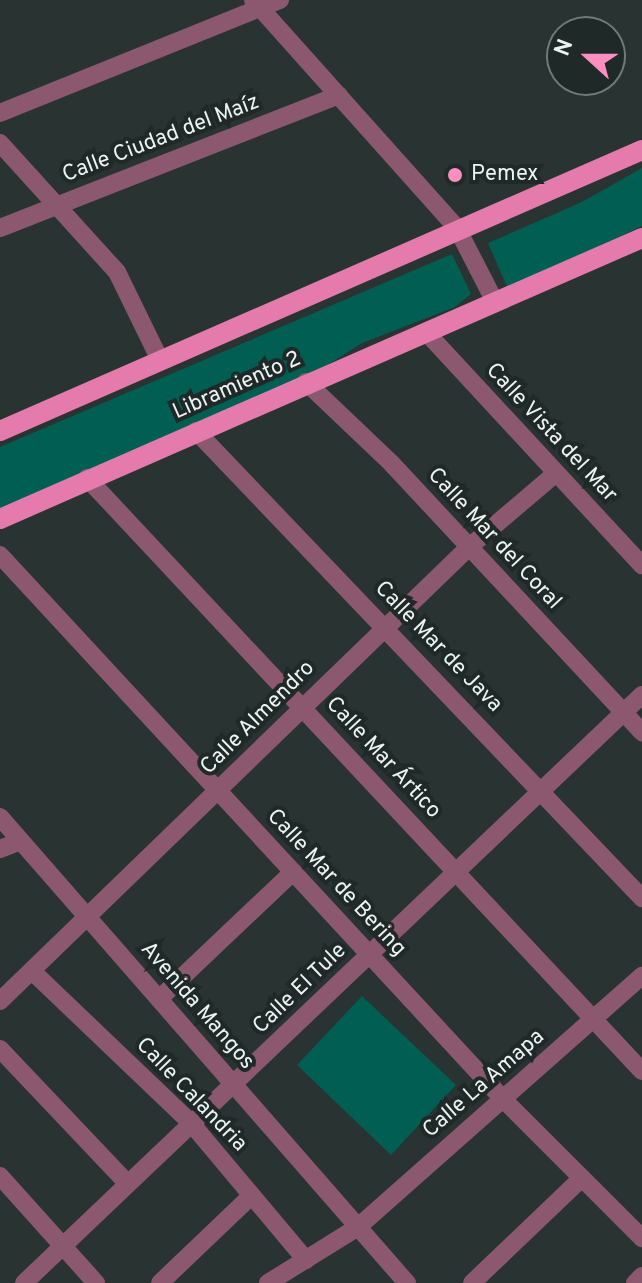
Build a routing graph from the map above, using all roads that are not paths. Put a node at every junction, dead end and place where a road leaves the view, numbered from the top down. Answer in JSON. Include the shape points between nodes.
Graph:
{"nodes":[{"id":1,"x":280,"y":0,"type":"edge"},
{"id":2,"x":256,"y":4,"type":"edge"},
{"id":3,"x":339,"y":95,"type":"junction"},
{"id":4,"x":0,"y":113,"type":"edge"},
{"id":5,"x":0,"y":143,"type":"edge"},
{"id":6,"x":642,"y":150,"type":"edge"},
{"id":7,"x":57,"y":205,"type":"junction"},
{"id":8,"x":0,"y":228,"type":"edge"},
{"id":9,"x":457,"y":228,"type":"junction"},
{"id":10,"x":642,"y":238,"type":"edge"},
{"id":11,"x":495,"y":302,"type":"junction"},
{"id":12,"x":426,"y":332,"type":"junction"},
{"id":13,"x":159,"y":358,"type":"junction"},
{"id":14,"x":306,"y":382,"type":"junction"},
{"id":15,"x":0,"y":431,"type":"edge"},
{"id":16,"x":196,"y":431,"type":"junction"},
{"id":17,"x":555,"y":474,"type":"junction"},
{"id":18,"x":87,"y":478,"type":"junction"},
{"id":19,"x":0,"y":519,"type":"edge"},
{"id":20,"x":468,"y":548,"type":"junction"},
{"id":21,"x":0,"y":555,"type":"edge"},
{"id":22,"x":642,"y":565,"type":"edge"},
{"id":23,"x":386,"y":628,"type":"junction"},
{"id":24,"x":642,"y":695,"type":"edge"},
{"id":25,"x":302,"y":707,"type":"junction"},
{"id":26,"x":624,"y":713,"type":"junction"},
{"id":27,"x":642,"y":732,"type":"edge"},
{"id":28,"x":543,"y":789,"type":"junction"},
{"id":29,"x":219,"y":792,"type":"junction"},
{"id":30,"x":0,"y":817,"type":"edge"},
{"id":31,"x":21,"y":841,"type":"junction"},
{"id":32,"x":0,"y":849,"type":"edge"},
{"id":33,"x":293,"y":872,"type":"junction"},
{"id":34,"x":457,"y":872,"type":"junction"},
{"id":35,"x":642,"y":898,"type":"edge"},
{"id":36,"x":89,"y":919,"type":"junction"},
{"id":37,"x":370,"y":956,"type":"junction"},
{"id":38,"x":33,"y":972,"type":"junction"},
{"id":39,"x":642,"y":976,"type":"edge"},
{"id":40,"x":159,"y":999,"type":"junction"},
{"id":41,"x":0,"y":1001,"type":"edge"},
{"id":42,"x":592,"y":1022,"type":"junction"},
{"id":43,"x":0,"y":1049,"type":"edge"},
{"id":44,"x":642,"y":1071,"type":"edge"},
{"id":45,"x":234,"y":1085,"type":"junction"},
{"id":46,"x":503,"y":1099,"type":"junction"},
{"id":47,"x":191,"y":1123,"type":"junction"},
{"id":48,"x":0,"y":1176,"type":"edge"},
{"id":49,"x":582,"y":1178,"type":"junction"},
{"id":50,"x":127,"y":1183,"type":"junction"},
{"id":51,"x":251,"y":1196,"type":"junction"},
{"id":52,"x":358,"y":1227,"type":"junction"},
{"id":53,"x":642,"y":1238,"type":"edge"},
{"id":54,"x":60,"y":1244,"type":"junction"},
{"id":55,"x":306,"y":1260,"type":"junction"},
{"id":56,"x":642,"y":1276,"type":"edge"},
{"id":57,"x":24,"y":1283,"type":"edge"},
{"id":58,"x":96,"y":1283,"type":"edge"},
{"id":59,"x":160,"y":1283,"type":"edge"},
{"id":60,"x":268,"y":1283,"type":"edge"},
{"id":61,"x":407,"y":1283,"type":"edge"},
{"id":62,"x":472,"y":1283,"type":"edge"},
{"id":63,"x":635,"y":1283,"type":"edge"}],
"edges":[{"from":1,"to":2,"type":"street"},
{"from":2,"to":3,"type":"street"},
{"from":2,"to":4,"type":"street"},
{"from":3,"to":7,"type":"street","name":"Calle Ciudad del Maíz"},
{"from":3,"to":9,"type":"street"},
{"from":5,"to":7,"type":"street"},
{"from":6,"to":9,"type":"main road"},
{"from":7,"to":8,"type":"street","name":"Calle Ciudad del Maíz"},
{"from":7,"to":13,"type":"street","via":[[117,272]]},
{"from":9,"to":11,"type":"street"},
{"from":9,"to":13,"type":"main road"},
{"from":10,"to":11,"type":"main road","name":"Libramiento 2"},
{"from":11,"to":12,"type":"main road","name":"Libramiento 2"},
{"from":12,"to":14,"type":"main road","name":"Libramiento 2"},
{"from":12,"to":17,"type":"street","name":"Calle Vista del Mar"},
{"from":13,"to":15,"type":"main road"},
{"from":14,"to":16,"type":"main road","name":"Libramiento 2"},
{"from":14,"to":20,"type":"street","name":"Calle Mar del Coral"},
{"from":16,"to":18,"type":"main road","name":"Libramiento 2"},
{"from":16,"to":23,"type":"street","name":"Calle Mar de Java"},
{"from":17,"to":20,"type":"street","name":"Calle Almendro"},
{"from":17,"to":22,"type":"street","name":"Calle Vista del Mar"},
{"from":18,"to":19,"type":"main road","name":"Libramiento 2"},
{"from":18,"to":25,"type":"street","name":"Calle Mar Ártico"},
{"from":20,"to":23,"type":"street","name":"Calle Almendro"},
{"from":20,"to":26,"type":"street","name":"Calle Mar del Coral"},
{"from":21,"to":29,"type":"street","name":"Calle Mar de Bering"},
{"from":23,"to":25,"type":"street","name":"Calle Almendro"},
{"from":23,"to":28,"type":"street","name":"Calle Mar de Java"},
{"from":24,"to":26,"type":"street","name":"Calle El Tule"},
{"from":25,"to":29,"type":"street","name":"Calle Almendro"},
{"from":25,"to":34,"type":"street","name":"Calle Mar Ártico"},
{"from":26,"to":27,"type":"street","name":"Calle Mar del Coral"},
{"from":26,"to":28,"type":"street","name":"Calle El Tule"},
{"from":28,"to":34,"type":"street","name":"Calle El Tule"},
{"from":28,"to":35,"type":"street","name":"Calle Mar de Java"},
{"from":29,"to":33,"type":"street","name":"Calle Mar de Bering"},
{"from":29,"to":36,"type":"street","name":"Calle Almendro"},
{"from":30,"to":31,"type":"street","name":"Avenida Mangos"},
{"from":31,"to":32,"type":"street"},
{"from":31,"to":36,"type":"street","name":"Avenida Mangos"},
{"from":33,"to":37,"type":"street","name":"Calle Mar de Bering"},
{"from":33,"to":40,"type":"street"},
{"from":34,"to":37,"type":"street","name":"Calle El Tule"},
{"from":34,"to":42,"type":"street","name":"Calle Mar Ártico"},
{"from":36,"to":38,"type":"street","name":"Calle Almendro"},
{"from":36,"to":40,"type":"street","name":"Avenida Mangos"},
{"from":37,"to":45,"type":"street","name":"Calle El Tule"},
{"from":37,"to":46,"type":"street","name":"Calle Mar de Bering"},
{"from":38,"to":41,"type":"street","name":"Calle Almendro"},
{"from":38,"to":47,"type":"street","name":"Calle Calandria"},
{"from":39,"to":42,"type":"street","name":"Calle La Amapa"},
{"from":40,"to":45,"type":"street","name":"Avenida Mangos"},
{"from":42,"to":44,"type":"street","name":"Calle Mar Ártico"},
{"from":42,"to":46,"type":"street","name":"Calle La Amapa"},
{"from":43,"to":50,"type":"street"},
{"from":45,"to":47,"type":"street","name":"Calle El Tule"},
{"from":45,"to":52,"type":"street","name":"Avenida Mangos"},
{"from":46,"to":49,"type":"street","name":"Calle Mar de Bering"},
{"from":46,"to":52,"type":"street","name":"Calle La Amapa"},
{"from":47,"to":50,"type":"street","name":"Calle El Tule"},
{"from":47,"to":51,"type":"street","name":"Calle Calandria"},
{"from":48,"to":54,"type":"street"},
{"from":49,"to":53,"type":"street","name":"Calle Mar de Bering"},
{"from":49,"to":62,"type":"street"},
{"from":50,"to":54,"type":"street","name":"Calle El Tule"},
{"from":51,"to":55,"type":"street","name":"Calle Calandria"},
{"from":51,"to":59,"type":"street"},
{"from":52,"to":55,"type":"street","name":"Calle La Amapa"},
{"from":52,"to":61,"type":"street","name":"Avenida Mangos"},
{"from":54,"to":57,"type":"street","name":"Calle El Tule"},
{"from":54,"to":58,"type":"street"},
{"from":55,"to":60,"type":"street","name":"Calle La Amapa"},
{"from":56,"to":63,"type":"street"}]}
